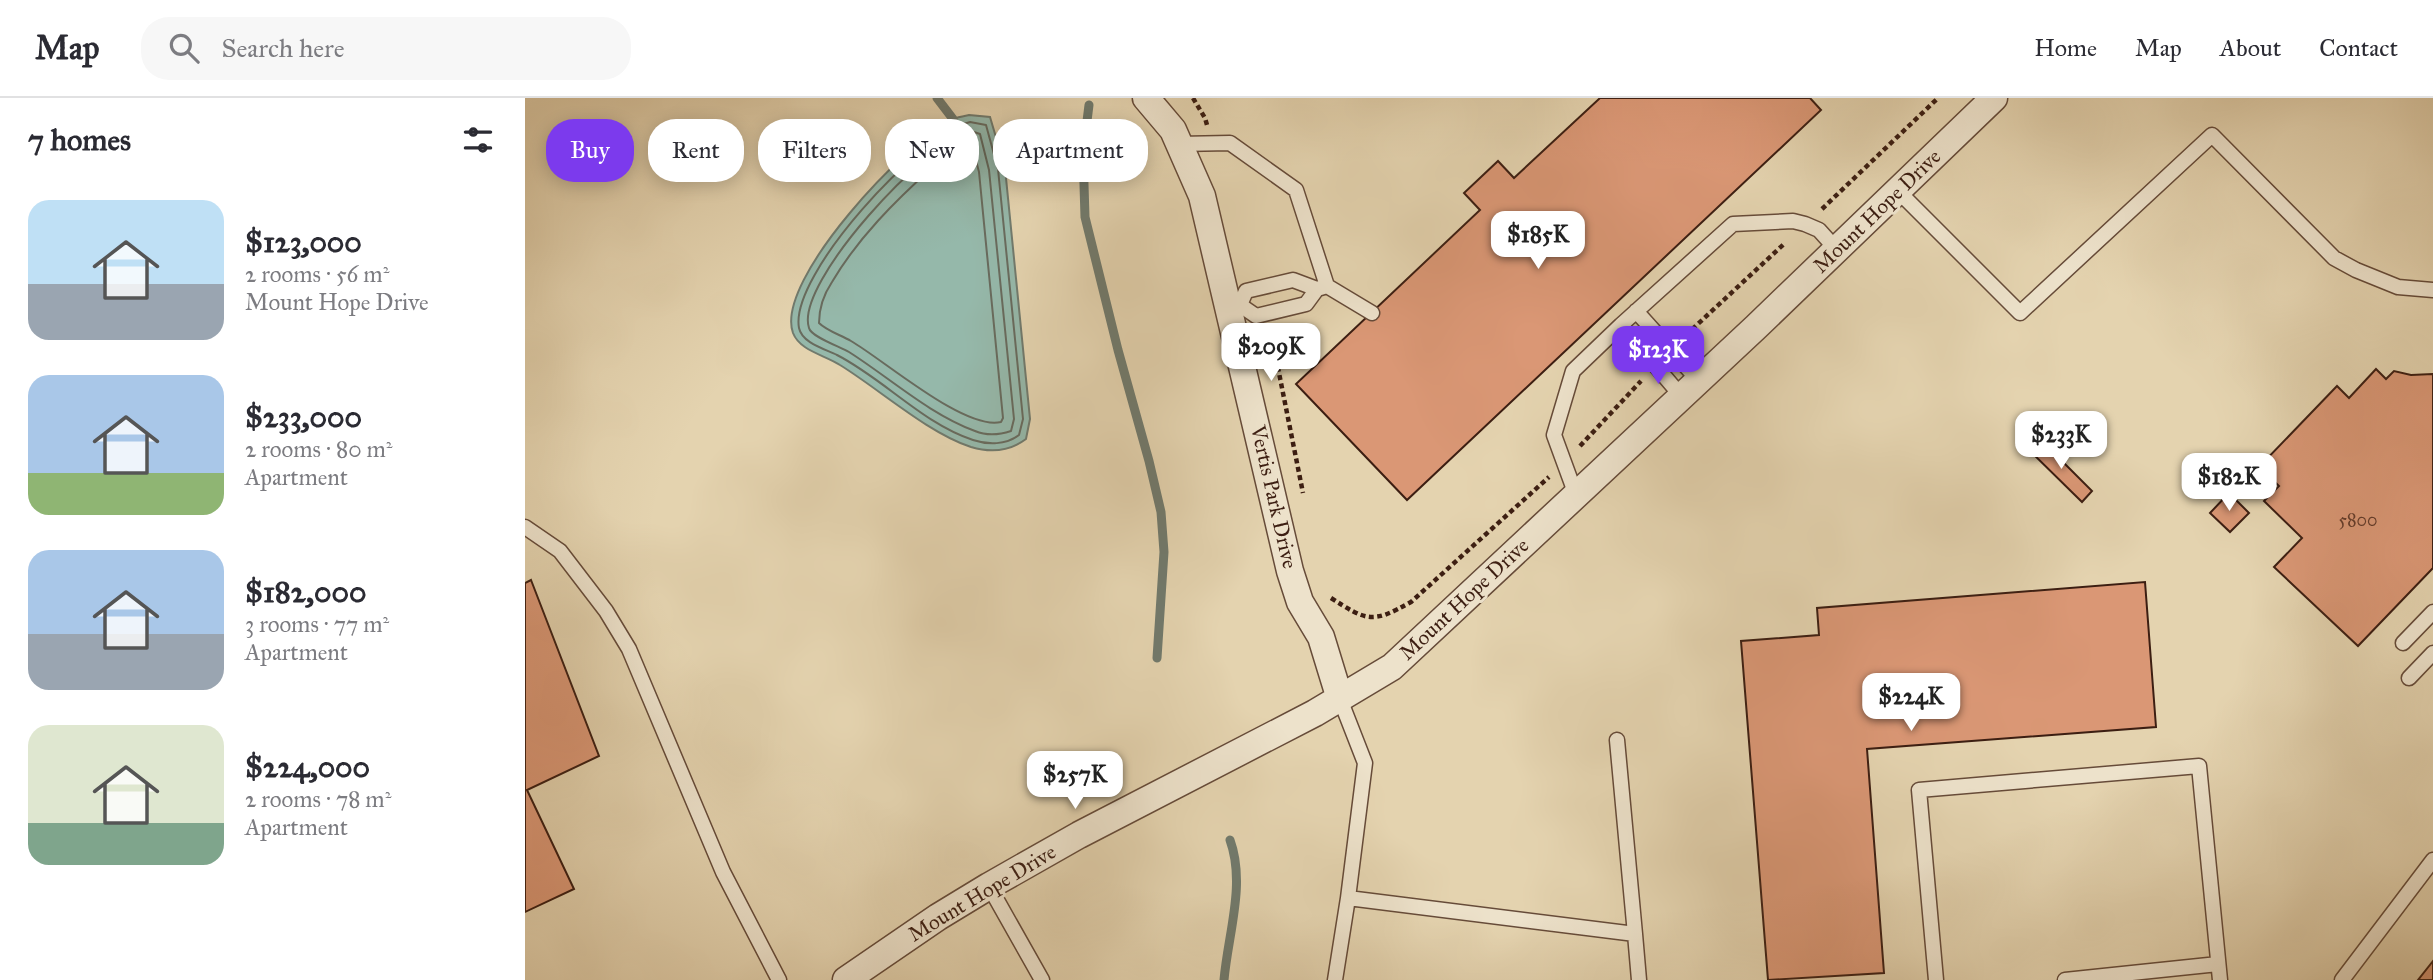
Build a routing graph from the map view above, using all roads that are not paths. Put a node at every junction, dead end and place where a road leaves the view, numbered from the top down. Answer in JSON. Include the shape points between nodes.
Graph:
{"nodes":[{"id":1,"x":1146,"y":98,"type":"edge"},
{"id":2,"x":1994,"y":98,"type":"edge"},
{"id":3,"x":1179,"y":144,"type":"junction"},
{"id":4,"x":1898,"y":191,"type":"junction"},
{"id":5,"x":1837,"y":250,"type":"junction"},
{"id":6,"x":1322,"y":288,"type":"junction"},
{"id":7,"x":2433,"y":290,"type":"edge"},
{"id":8,"x":1235,"y":307,"type":"junction"},
{"id":9,"x":1636,"y":312,"type":"junction"},
{"id":10,"x":1372,"y":313,"type":"dead end"},
{"id":11,"x":1621,"y":325,"type":"junction"},
{"id":12,"x":1690,"y":389,"type":"junction"},
{"id":13,"x":1576,"y":495,"type":"junction"},
{"id":14,"x":525,"y":527,"type":"edge"},
{"id":15,"x":2433,"y":612,"type":"edge"},
{"id":16,"x":2403,"y":643,"type":"dead end"},
{"id":17,"x":2433,"y":653,"type":"edge"},
{"id":18,"x":2409,"y":678,"type":"dead end"},
{"id":19,"x":1339,"y":699,"type":"junction"},
{"id":20,"x":1617,"y":740,"type":"dead end"},
{"id":21,"x":2433,"y":860,"type":"edge"},
{"id":22,"x":989,"y":886,"type":"junction"},
{"id":23,"x":1348,"y":898,"type":"junction"},
{"id":24,"x":1635,"y":934,"type":"junction"},
{"id":25,"x":2218,"y":964,"type":"junction"},
{"id":26,"x":779,"y":980,"type":"edge"},
{"id":27,"x":846,"y":980,"type":"edge"},
{"id":28,"x":1042,"y":980,"type":"edge"},
{"id":29,"x":1335,"y":980,"type":"edge"},
{"id":30,"x":1639,"y":980,"type":"edge"},
{"id":31,"x":1936,"y":980,"type":"edge"},
{"id":32,"x":2066,"y":980,"type":"edge"},
{"id":33,"x":2220,"y":980,"type":"edge"},
{"id":34,"x":2341,"y":980,"type":"edge"}],
"edges":[{"from":1,"to":3,"type":"street","name":"Vertis Park Drive"},
{"from":2,"to":4,"type":"street","name":"Mount Hope Drive"},
{"from":3,"to":6,"type":"lane","via":[[1230,143],[1296,190]]},
{"from":3,"to":8,"type":"street","name":"Vertis Park Drive","via":[[1202,196]]},
{"from":4,"to":5,"type":"street","name":"Mount Hope Drive"},
{"from":4,"to":7,"type":"lane","via":[[2020,313],[2212,135],[2334,258],[2398,287]]},
{"from":5,"to":9,"type":"lane","via":[[1819,230],[1805,224],[1733,224]]},
{"from":5,"to":12,"type":"street","name":"Mount Hope Drive"},
{"from":6,"to":8,"type":"lane","via":[[1306,304],[1256,316]]},
{"from":6,"to":8,"type":"lane","via":[[1293,279],[1246,290]]},
{"from":6,"to":10,"type":"lane"},
{"from":8,"to":19,"type":"street","name":"Vertis Park Drive","via":[[1290,571],[1300,601],[1321,637]]},
{"from":9,"to":11,"type":"lane"},
{"from":9,"to":12,"type":"lane","via":[[1670,350]]},
{"from":11,"to":12,"type":"lane","via":[[1656,365]]},
{"from":11,"to":13,"type":"lane","via":[[1573,371],[1554,435]]},
{"from":12,"to":13,"type":"street","name":"Mount Hope Drive"},
{"from":13,"to":19,"type":"street","name":"Mount Hope Drive","via":[[1392,667]]},
{"from":14,"to":26,"type":"lane","via":[[560,551],[629,649],[723,872]]},
{"from":15,"to":16,"type":"lane"},
{"from":17,"to":18,"type":"lane"},
{"from":19,"to":22,"type":"street","name":"Mount Hope Drive"},
{"from":19,"to":23,"type":"lane","via":[[1365,763]]},
{"from":20,"to":24,"type":"lane"},
{"from":21,"to":34,"type":"lane"},
{"from":22,"to":27,"type":"street","name":"Mount Hope Drive"},
{"from":22,"to":28,"type":"lane"},
{"from":23,"to":24,"type":"lane"},
{"from":23,"to":29,"type":"lane"},
{"from":24,"to":30,"type":"lane"},
{"from":25,"to":31,"type":"lane","via":[[2199,766],[1919,790]]},
{"from":25,"to":32,"type":"lane"},
{"from":25,"to":33,"type":"lane"}]}
